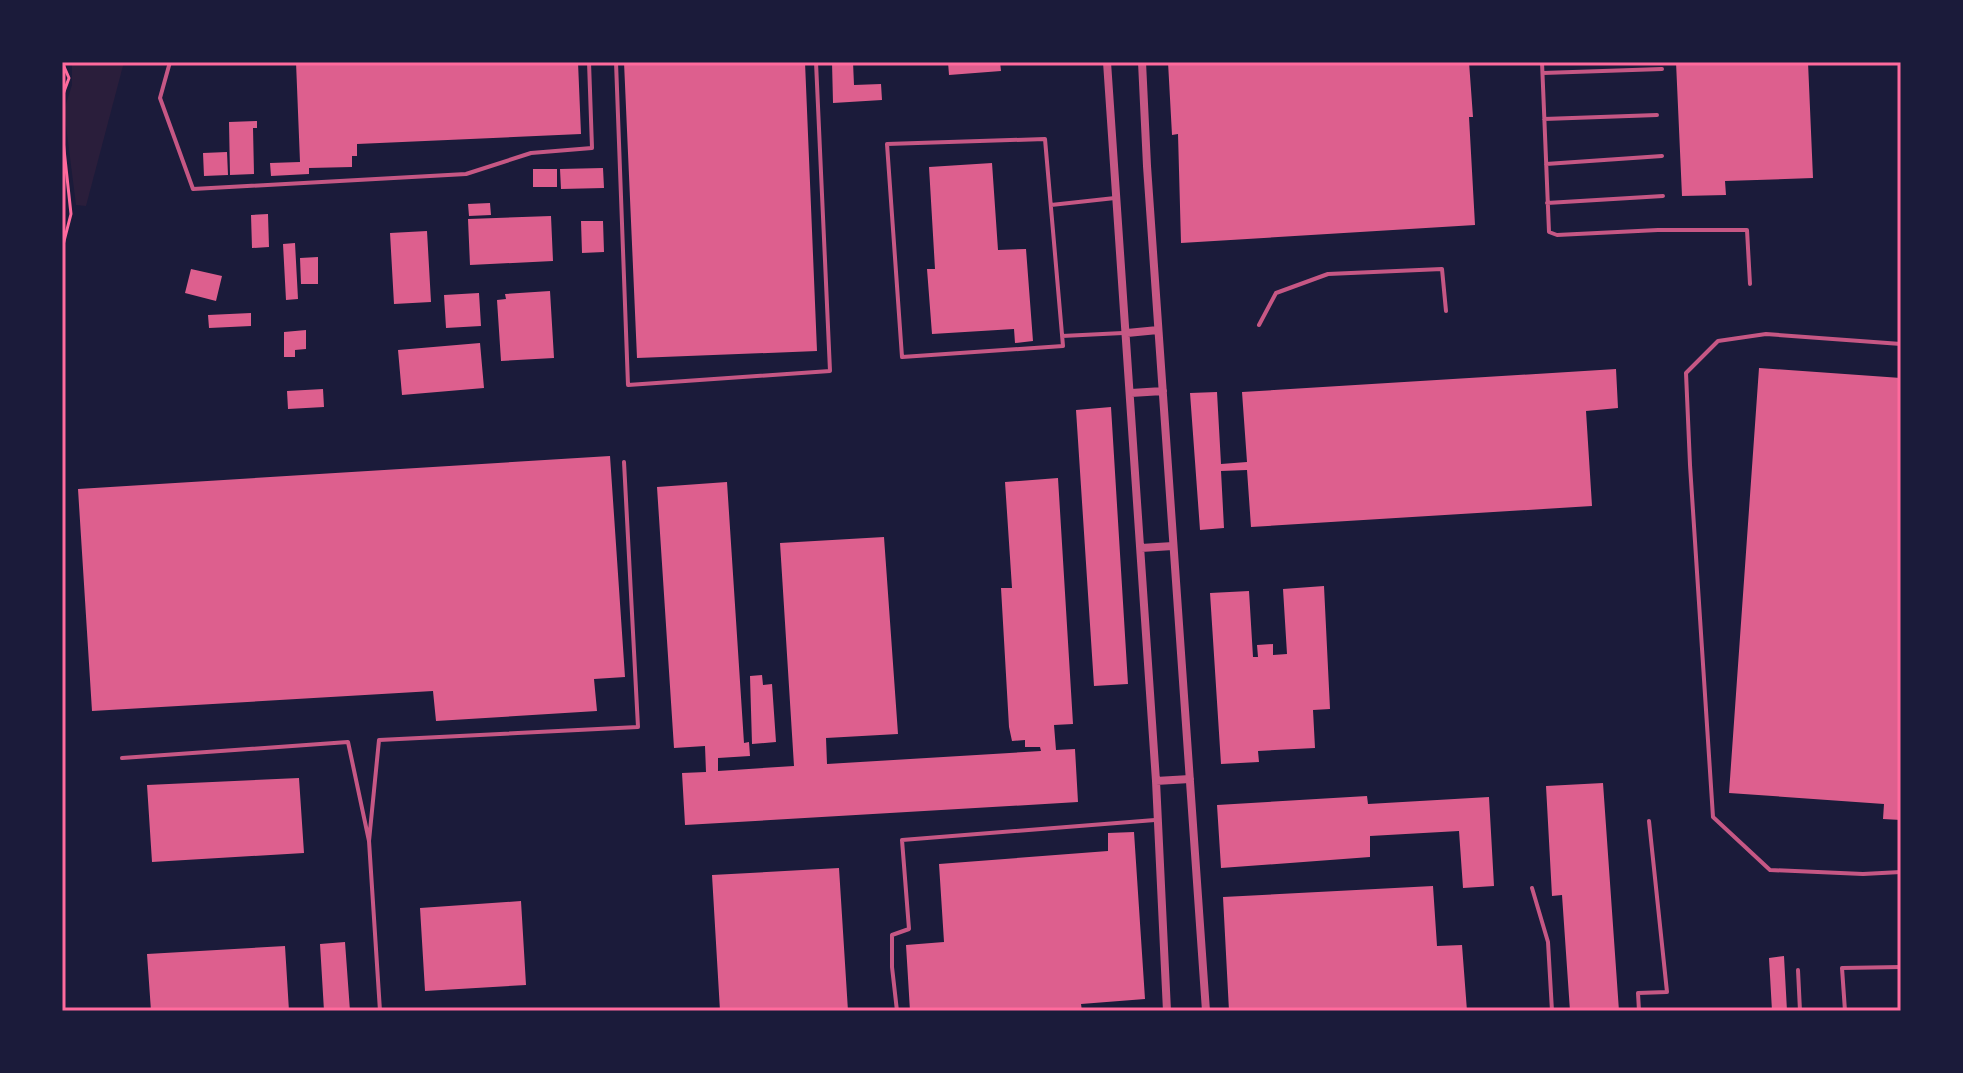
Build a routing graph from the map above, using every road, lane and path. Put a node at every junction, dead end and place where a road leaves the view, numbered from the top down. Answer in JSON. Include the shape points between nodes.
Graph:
{"nodes":[{"id":1,"x":62,"y":62,"type":"edge"},
{"id":2,"x":170,"y":62,"type":"edge"},
{"id":3,"x":589,"y":62,"type":"edge"},
{"id":4,"x":616,"y":62,"type":"edge"},
{"id":5,"x":816,"y":62,"type":"edge"},
{"id":6,"x":1107,"y":62,"type":"edge"},
{"id":7,"x":1142,"y":62,"type":"edge"},
{"id":8,"x":1542,"y":62,"type":"edge"},
{"id":9,"x":1662,"y":69,"type":"dead end"},
{"id":10,"x":1543,"y":73,"type":"junction"},
{"id":11,"x":62,"y":97,"type":"edge"},
{"id":12,"x":1657,"y":115,"type":"dead end"},
{"id":13,"x":1544,"y":119,"type":"junction"},
{"id":14,"x":62,"y":131,"type":"edge"},
{"id":15,"x":1662,"y":156,"type":"dead end"},
{"id":16,"x":1546,"y":164,"type":"junction"},
{"id":17,"x":1663,"y":196,"type":"dead end"},
{"id":18,"x":1117,"y":198,"type":"junction"},
{"id":19,"x":1547,"y":203,"type":"junction"},
{"id":20,"x":1051,"y":205,"type":"junction"},
{"id":21,"x":62,"y":249,"type":"edge"},
{"id":22,"x":1750,"y":284,"type":"dead end"},
{"id":23,"x":1446,"y":311,"type":"dead end"},
{"id":24,"x":1259,"y":325,"type":"dead end"},
{"id":25,"x":1158,"y":330,"type":"junction"},
{"id":26,"x":1127,"y":333,"type":"junction"},
{"id":27,"x":1062,"y":336,"type":"junction"},
{"id":28,"x":1901,"y":344,"type":"edge"},
{"id":29,"x":1163,"y":391,"type":"junction"},
{"id":30,"x":1131,"y":393,"type":"junction"},
{"id":31,"x":624,"y":462,"type":"dead end"},
{"id":32,"x":1173,"y":546,"type":"junction"},
{"id":33,"x":1141,"y":548,"type":"junction"},
{"id":34,"x":122,"y":758,"type":"dead end"},
{"id":35,"x":1190,"y":779,"type":"junction"},
{"id":36,"x":1156,"y":781,"type":"junction"},
{"id":37,"x":1158,"y":820,"type":"junction"},
{"id":38,"x":1649,"y":821,"type":"dead end"},
{"id":39,"x":369,"y":841,"type":"junction"},
{"id":40,"x":1901,"y":872,"type":"edge"},
{"id":41,"x":1532,"y":888,"type":"dead end"},
{"id":42,"x":1901,"y":967,"type":"edge"},
{"id":43,"x":1798,"y":970,"type":"dead end"},
{"id":44,"x":380,"y":1011,"type":"edge"},
{"id":45,"x":897,"y":1011,"type":"edge"},
{"id":46,"x":1167,"y":1011,"type":"edge"},
{"id":47,"x":1206,"y":1011,"type":"edge"},
{"id":48,"x":1552,"y":1011,"type":"edge"},
{"id":49,"x":1639,"y":1011,"type":"edge"},
{"id":50,"x":1800,"y":1011,"type":"edge"},
{"id":51,"x":1845,"y":1011,"type":"edge"}],
"edges":[{"from":1,"to":11,"type":"path","via":[[69,78]]},
{"from":2,"to":3,"type":"lane","via":[[160,98],[193,189],[466,174],[531,153],[592,148]]},
{"from":4,"to":5,"type":"lane","via":[[628,385],[830,371]]},
{"from":6,"to":18,"type":"street"},
{"from":7,"to":25,"type":"street"},
{"from":8,"to":10,"type":"lane"},
{"from":9,"to":10,"type":"lane"},
{"from":10,"to":13,"type":"lane"},
{"from":12,"to":13,"type":"lane"},
{"from":13,"to":16,"type":"lane"},
{"from":14,"to":21,"type":"path","via":[[71,214]]},
{"from":15,"to":16,"type":"lane"},
{"from":16,"to":19,"type":"lane"},
{"from":17,"to":19,"type":"lane"},
{"from":18,"to":20,"type":"lane"},
{"from":18,"to":26,"type":"street"},
{"from":19,"to":22,"type":"lane","via":[[1549,232],[1557,235],[1747,230]]},
{"from":20,"to":27,"type":"lane"},
{"from":20,"to":27,"type":"lane","via":[[1045,139],[887,144],[902,357],[1063,346]]},
{"from":23,"to":24,"type":"lane","via":[[1442,269],[1328,274],[1276,293]]},
{"from":25,"to":26,"type":"street"},
{"from":25,"to":29,"type":"street"},
{"from":26,"to":27,"type":"lane"},
{"from":26,"to":30,"type":"street"},
{"from":28,"to":40,"type":"lane","via":[[1766,334],[1718,341],[1686,373],[1713,817],[1770,870]]},
{"from":29,"to":30,"type":"street"},
{"from":29,"to":32,"type":"street"},
{"from":30,"to":33,"type":"street"},
{"from":31,"to":39,"type":"lane","via":[[638,727],[379,740]]},
{"from":32,"to":33,"type":"street"},
{"from":32,"to":35,"type":"street"},
{"from":33,"to":36,"type":"street"},
{"from":34,"to":39,"type":"lane","via":[[348,742]]},
{"from":35,"to":36,"type":"street"},
{"from":35,"to":47,"type":"street"},
{"from":36,"to":37,"type":"street"},
{"from":37,"to":45,"type":"lane","via":[[902,840],[909,929],[892,935]]},
{"from":37,"to":46,"type":"street"},
{"from":38,"to":49,"type":"lane","via":[[1667,992],[1638,993]]},
{"from":39,"to":44,"type":"lane"},
{"from":41,"to":48,"type":"lane","via":[[1548,942]]},
{"from":42,"to":51,"type":"lane","via":[[1842,968]]},
{"from":43,"to":50,"type":"lane"}]}
